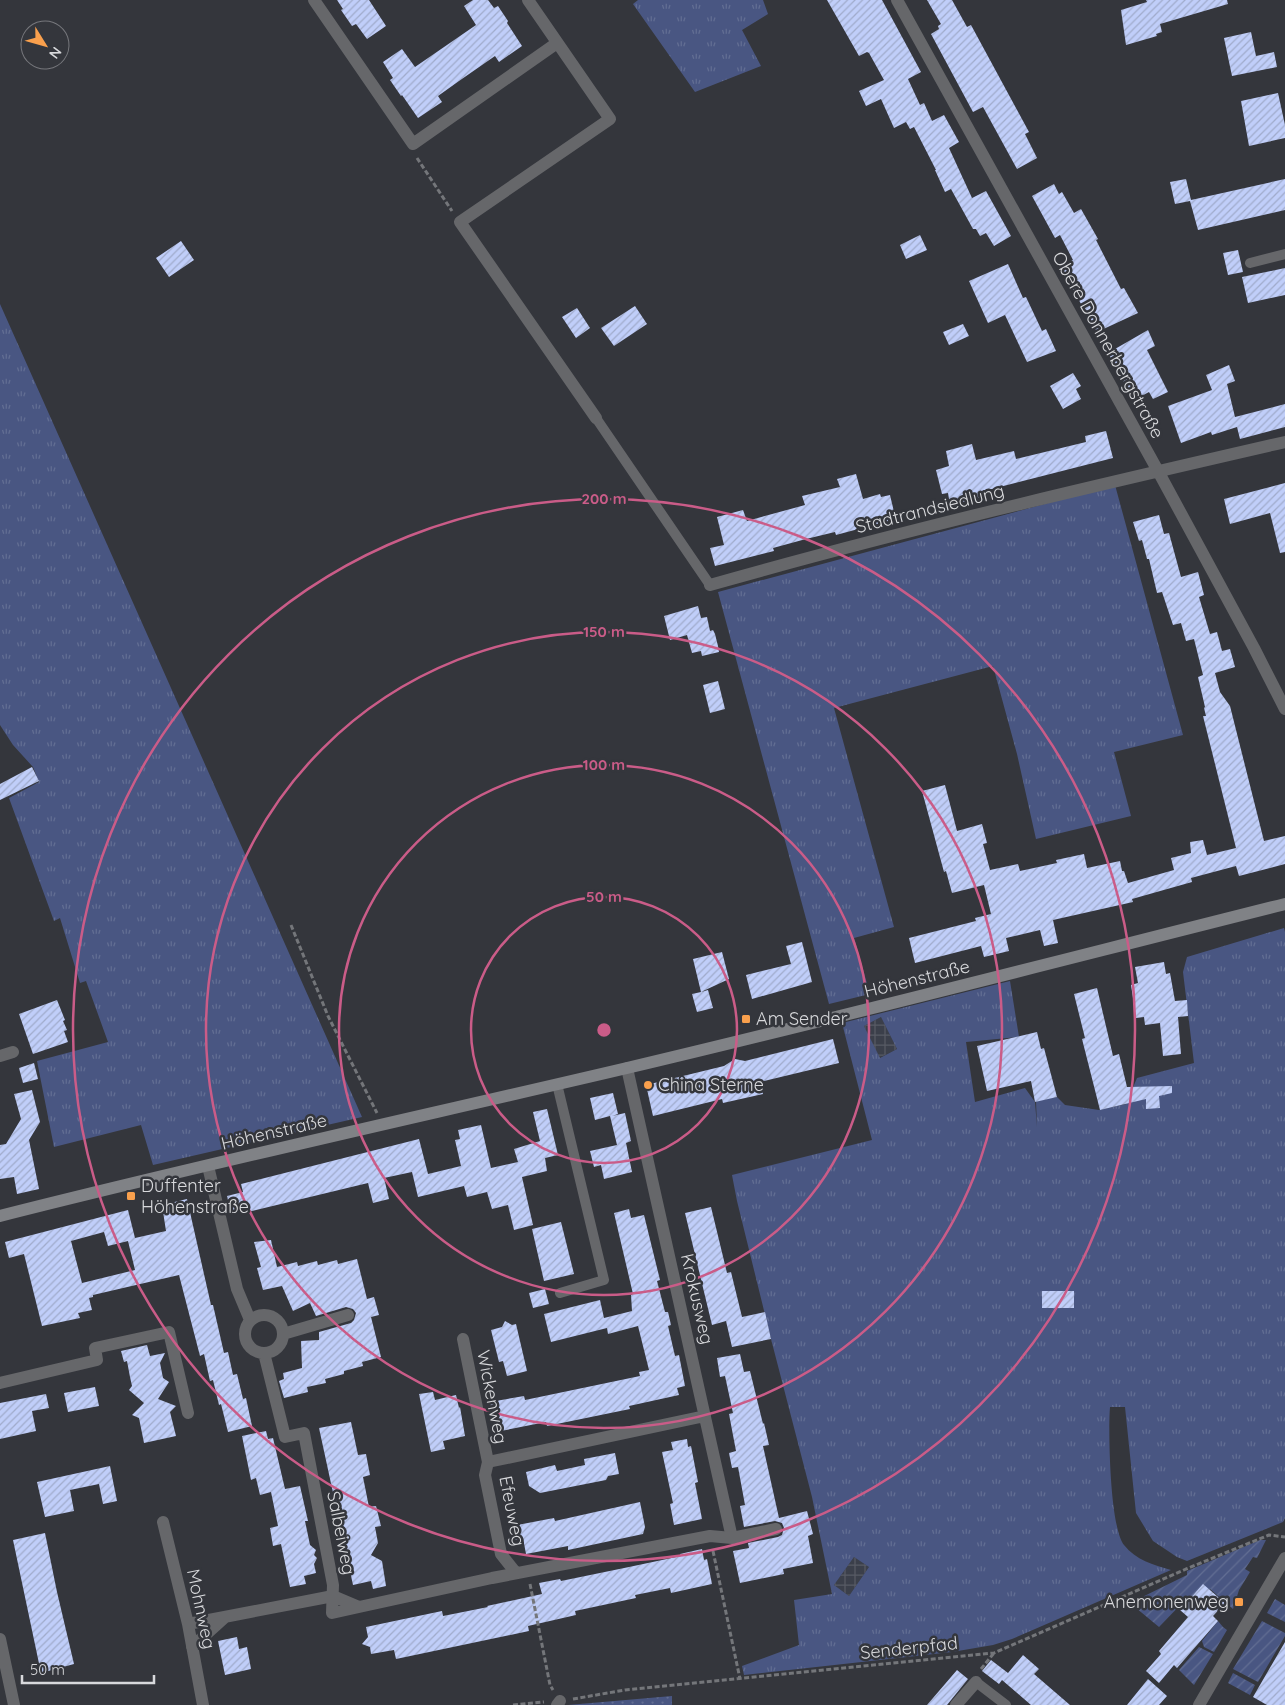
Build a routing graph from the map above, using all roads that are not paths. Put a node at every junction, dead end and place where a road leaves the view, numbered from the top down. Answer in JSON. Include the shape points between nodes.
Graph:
{"nodes":[{"id":1,"x":314,"y":0,"type":"edge"},
{"id":2,"x":528,"y":0,"type":"edge"},
{"id":3,"x":897,"y":0,"type":"edge"},
{"id":4,"x":557,"y":43,"type":"junction"},
{"id":5,"x":1285,"y":254,"type":"edge"},
{"id":6,"x":1250,"y":263,"type":"dead end"},
{"id":7,"x":596,"y":418,"type":"joint"},
{"id":8,"x":1285,"y":442,"type":"edge"},
{"id":9,"x":1158,"y":471,"type":"junction"},
{"id":10,"x":710,"y":585,"type":"joint"},
{"id":11,"x":1285,"y":709,"type":"edge"},
{"id":12,"x":1285,"y":904,"type":"edge"},
{"id":13,"x":13,"y":1052,"type":"dead end"},
{"id":14,"x":0,"y":1056,"type":"edge"},
{"id":15,"x":627,"y":1068,"type":"junction"},
{"id":16,"x":557,"y":1084,"type":"junction"},
{"id":17,"x":208,"y":1166,"type":"junction"},
{"id":18,"x":0,"y":1216,"type":"edge"},
{"id":19,"x":560,"y":1293,"type":"dead end"},
{"id":20,"x":348,"y":1315,"type":"dead end"},
{"id":21,"x":250,"y":1320,"type":"junction"},
{"id":22,"x":283,"y":1334,"type":"junction"},
{"id":23,"x":463,"y":1339,"type":"dead end"},
{"id":24,"x":264,"y":1353,"type":"junction"},
{"id":25,"x":0,"y":1383,"type":"edge"},
{"id":26,"x":188,"y":1413,"type":"dead end"},
{"id":27,"x":705,"y":1416,"type":"junction"},
{"id":28,"x":488,"y":1462,"type":"junction"},
{"id":29,"x":163,"y":1522,"type":"dead end"},
{"id":30,"x":776,"y":1529,"type":"dead end"},
{"id":31,"x":732,"y":1538,"type":"junction"},
{"id":32,"x":500,"y":1554,"type":"junction"},
{"id":33,"x":1285,"y":1558,"type":"edge"},
{"id":34,"x":522,"y":1572,"type":"junction"},
{"id":35,"x":492,"y":1578,"type":"junction"},
{"id":36,"x":333,"y":1596,"type":"junction"},
{"id":37,"x":224,"y":1618,"type":"junction"},
{"id":38,"x":188,"y":1624,"type":"junction"},
{"id":39,"x":0,"y":1639,"type":"edge"},
{"id":40,"x":192,"y":1647,"type":"junction"},
{"id":41,"x":976,"y":1682,"type":"joint"},
{"id":42,"x":14,"y":1705,"type":"edge"},
{"id":43,"x":203,"y":1705,"type":"edge"},
{"id":44,"x":956,"y":1705,"type":"edge"},
{"id":45,"x":1006,"y":1705,"type":"edge"},
{"id":46,"x":1199,"y":1705,"type":"edge"}],
"edges":[{"from":1,"to":4,"type":"street","via":[[413,144]]},
{"from":2,"to":4,"type":"street"},
{"from":3,"to":9,"type":"street","name":"Obere Donnerbergstraße"},
{"from":4,"to":7,"type":"street","via":[[610,119],[460,222]]},
{"from":5,"to":6,"type":"lane"},
{"from":7,"to":10,"type":"lane"},
{"from":8,"to":9,"type":"street","name":"Stadtrandsiedlung"},
{"from":9,"to":10,"type":"street","name":"Stadtrandsiedlung","via":[[801,559]]},
{"from":9,"to":11,"type":"street","name":"Obere Donnerbergstraße"},
{"from":12,"to":15,"type":"street","name":"Höhenstraße"},
{"from":13,"to":14,"type":"street"},
{"from":15,"to":16,"type":"street","name":"Höhenstraße"},
{"from":15,"to":27,"type":"street","name":"Krokusweg"},
{"from":16,"to":17,"type":"street","name":"Höhenstraße"},
{"from":16,"to":19,"type":"lane","via":[[604,1280]]},
{"from":17,"to":18,"type":"street","name":"Höhenstraße"},
{"from":17,"to":21,"type":"street","via":[[237,1289]]},
{"from":20,"to":22,"type":"street"},
{"from":21,"to":22,"type":"street","via":[[268,1314],[279,1322]]},
{"from":21,"to":24,"type":"street","via":[[244,1332],[245,1338],[252,1349]]},
{"from":22,"to":24,"type":"street","via":[[278,1348]]},
{"from":23,"to":28,"type":"street","name":"Wickenweg"},
{"from":24,"to":36,"type":"street","name":"Salbeiweg","via":[[286,1437],[304,1433]]},
{"from":25,"to":26,"type":"street","via":[[97,1360],[95,1348],[169,1332]]},
{"from":27,"to":28,"type":"street","name":"Efeuweg"},
{"from":27,"to":31,"type":"street","name":"Krokusweg"},
{"from":28,"to":32,"type":"street","name":"Efeuweg","via":[[485,1475]]},
{"from":29,"to":38,"type":"street","name":"Mohnweg"},
{"from":30,"to":31,"type":"street"},
{"from":31,"to":34,"type":"street","via":[[710,1536]]},
{"from":32,"to":34,"type":"street","name":"Efeuweg"},
{"from":32,"to":35,"type":"street"},
{"from":33,"to":46,"type":"street"},
{"from":34,"to":35,"type":"street","name":"Efeuweg"},
{"from":35,"to":36,"type":"street","name":"Efeuweg","via":[[358,1607]]},
{"from":36,"to":37,"type":"street"},
{"from":37,"to":38,"type":"street"},
{"from":37,"to":40,"type":"street"},
{"from":38,"to":40,"type":"street","name":"Mohnweg"},
{"from":39,"to":42,"type":"street"},
{"from":40,"to":43,"type":"street","name":"Mohnweg"},
{"from":41,"to":44,"type":"street"},
{"from":41,"to":45,"type":"lane"}]}
